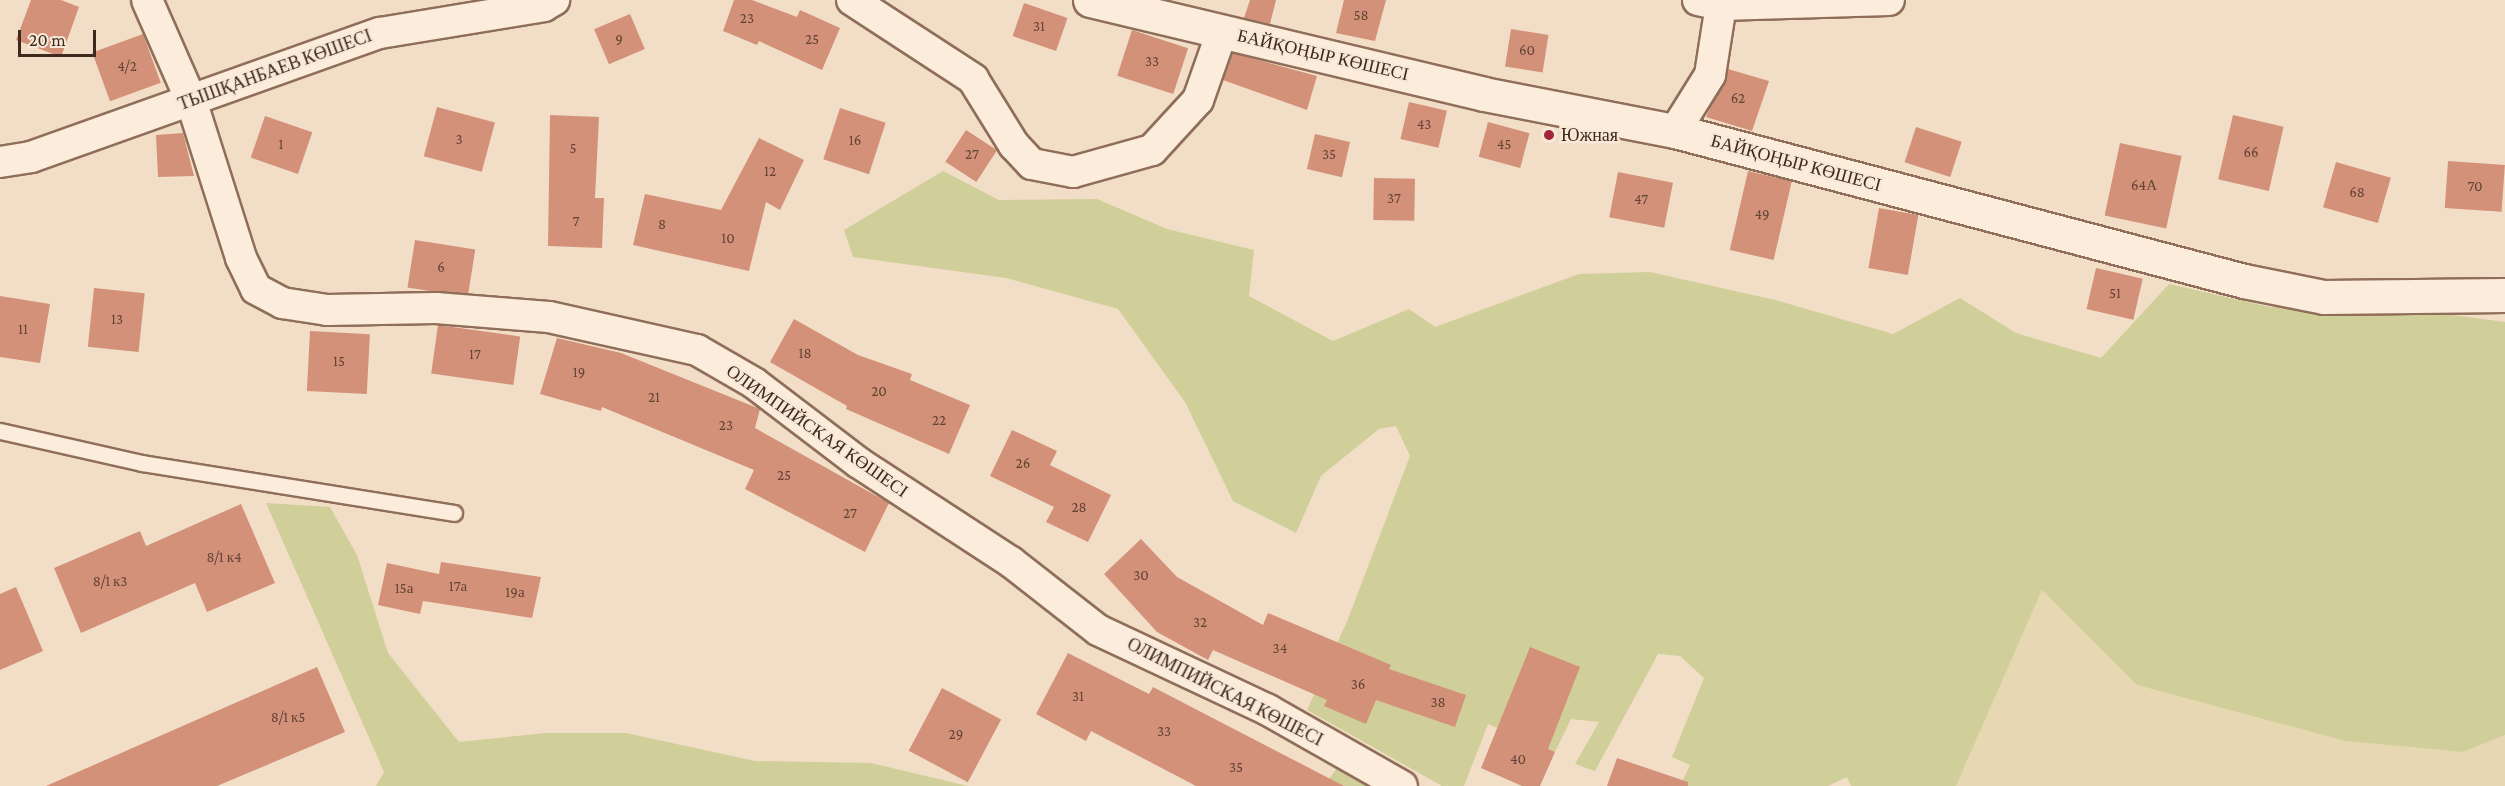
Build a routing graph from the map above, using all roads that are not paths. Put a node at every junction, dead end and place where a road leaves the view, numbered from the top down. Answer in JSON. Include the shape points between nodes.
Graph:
{"nodes":[{"id":1,"x":147,"y":0,"type":"edge"},
{"id":2,"x":554,"y":0,"type":"edge"},
{"id":3,"x":852,"y":0,"type":"edge"},
{"id":4,"x":1089,"y":0,"type":"edge"},
{"id":5,"x":1889,"y":0,"type":"edge"},
{"id":6,"x":1709,"y":2,"type":"edge"},
{"id":7,"x":1222,"y":32,"type":"junction"},
{"id":8,"x":191,"y":100,"type":"junction"},
{"id":9,"x":1675,"y":131,"type":"junction"},
{"id":10,"x":0,"y":162,"type":"edge"},
{"id":11,"x":2505,"y":295,"type":"edge"},
{"id":12,"x":0,"y":431,"type":"edge"},
{"id":13,"x":454,"y":513,"type":"dead end"},
{"id":14,"x":1402,"y":786,"type":"edge"}],
"edges":[{"from":1,"to":8,"type":"street","name":"ОЛИМПИЙСКАЯ КӨШЕСІ"},
{"from":2,"to":8,"type":"street","name":"ТЫШҚАНБАЕВ КӨШЕСІ","via":[[544,6],[380,33]]},
{"from":3,"to":7,"type":"street","via":[[973,79],[1014,145],[1032,164],[1073,172],[1152,150],[1198,100]]},
{"from":4,"to":7,"type":"street","name":"БАЙҚОҢЫР КӨШЕСІ"},
{"from":5,"to":6,"type":"street"},
{"from":6,"to":9,"type":"street","via":[[1710,75]]},
{"from":7,"to":9,"type":"street","name":"БАЙҚОҢЫР КӨШЕСІ","via":[[1484,94]]},
{"from":8,"to":10,"type":"street","name":"ТЫШҚАНБАЕВ КӨШЕСІ","via":[[31,157]]},
{"from":8,"to":14,"type":"street","name":"ОЛИМПИЙСКАЯ КӨШЕСІ","via":[[241,258],[256,289],[282,303],[327,310],[436,309],[549,317],[697,350],[754,383],[859,463],[1011,562],[1098,630],[1268,710]]},
{"from":9,"to":11,"type":"street","name":"БАЙҚОҢЫР КӨШЕСІ","via":[[2244,281],[2324,297]]},
{"from":12,"to":13,"type":"lane","via":[[142,463]]}]}
